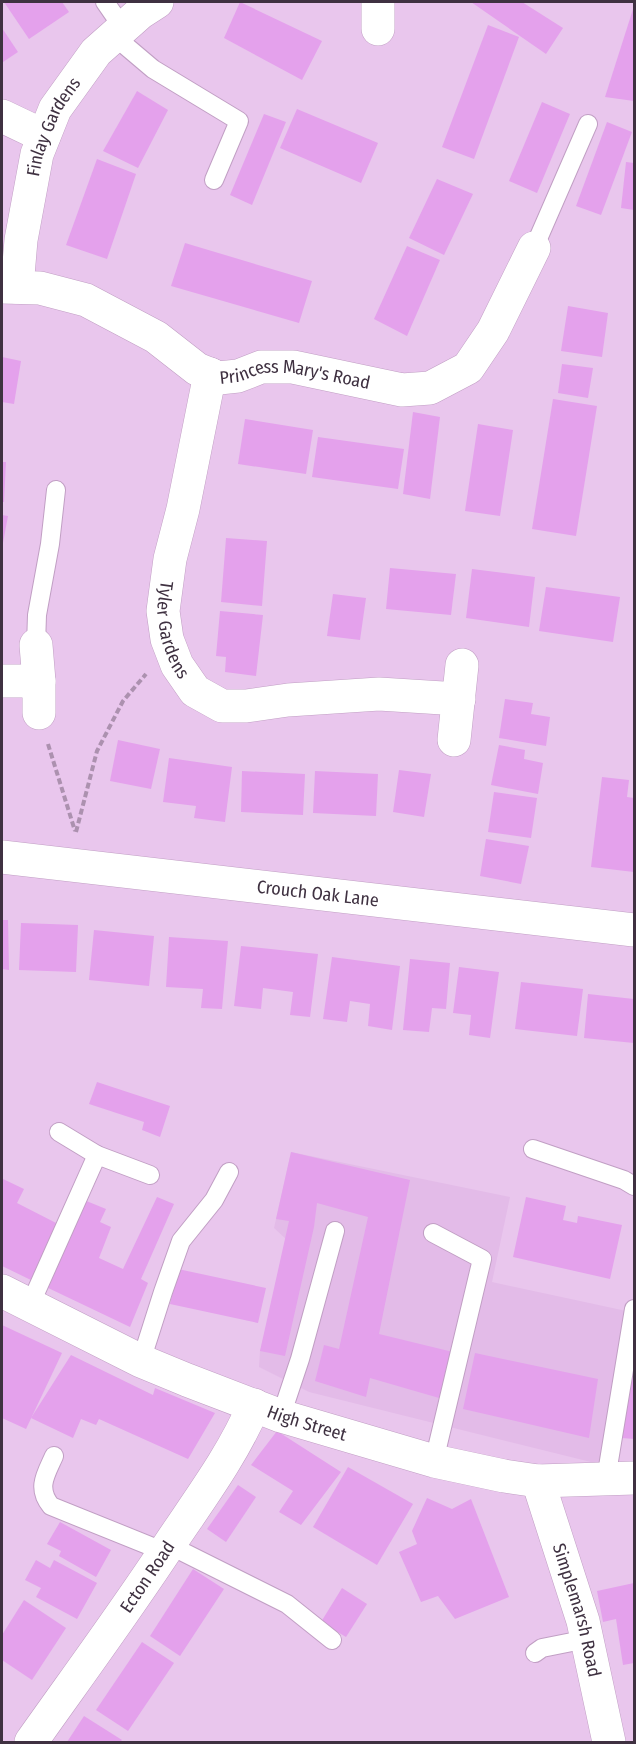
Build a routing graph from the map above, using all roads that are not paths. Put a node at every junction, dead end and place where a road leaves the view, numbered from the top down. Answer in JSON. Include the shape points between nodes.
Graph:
{"nodes":[{"id":1,"x":105,"y":2,"type":"edge"},
{"id":2,"x":157,"y":2,"type":"edge"},
{"id":3,"x":119,"y":32,"type":"junction"},
{"id":4,"x":2,"y":116,"type":"edge"},
{"id":5,"x":588,"y":124,"type":"dead end"},
{"id":6,"x":44,"y":136,"type":"junction"},
{"id":7,"x":214,"y":180,"type":"dead end"},
{"id":8,"x":534,"y":248,"type":"joint"},
{"id":9,"x":9,"y":287,"type":"edge"},
{"id":10,"x":210,"y":374,"type":"junction"},
{"id":11,"x":56,"y":490,"type":"dead end"},
{"id":12,"x":36,"y":645,"type":"joint"},
{"id":13,"x":462,"y":665,"type":"dead end"},
{"id":14,"x":2,"y":681,"type":"edge"},
{"id":15,"x":39,"y":681,"type":"junction"},
{"id":16,"x":459,"y":699,"type":"junction"},
{"id":17,"x":39,"y":713,"type":"road end"},
{"id":18,"x":454,"y":740,"type":"dead end"},
{"id":19,"x":2,"y":857,"type":"edge"},
{"id":20,"x":634,"y":930,"type":"edge"},
{"id":21,"x":59,"y":1132,"type":"dead end"},
{"id":22,"x":533,"y":1149,"type":"dead end"},
{"id":23,"x":97,"y":1155,"type":"junction"},
{"id":24,"x":229,"y":1172,"type":"dead end"},
{"id":25,"x":150,"y":1175,"type":"dead end"},
{"id":26,"x":634,"y":1186,"type":"edge"},
{"id":27,"x":335,"y":1231,"type":"dead end"},
{"id":28,"x":433,"y":1233,"type":"dead end"},
{"id":29,"x":2,"y":1291,"type":"edge"},
{"id":30,"x":30,"y":1305,"type":"junction"},
{"id":31,"x":634,"y":1309,"type":"edge"},
{"id":32,"x":141,"y":1361,"type":"junction"},
{"id":33,"x":268,"y":1411,"type":"junction"},
{"id":34,"x":54,"y":1456,"type":"dead end"},
{"id":35,"x":435,"y":1461,"type":"junction"},
{"id":36,"x":620,"y":1478,"type":"edge"},
{"id":37,"x":538,"y":1481,"type":"junction"},
{"id":38,"x":167,"y":1549,"type":"junction"},
{"id":39,"x":588,"y":1639,"type":"junction"},
{"id":40,"x":332,"y":1640,"type":"dead end"},
{"id":41,"x":535,"y":1653,"type":"dead end"},
{"id":42,"x":31,"y":1743,"type":"edge"},
{"id":43,"x":609,"y":1743,"type":"edge"}],
"edges":[{"from":1,"to":3,"type":"lane"},
{"from":2,"to":3,"type":"street","name":"Finlay Gardens"},
{"from":3,"to":6,"type":"street","name":"Finlay Gardens","via":[[96,52],[55,109]]},
{"from":3,"to":7,"type":"lane","via":[[153,69],[239,120]]},
{"from":4,"to":6,"type":"street"},
{"from":5,"to":8,"type":"lane"},
{"from":6,"to":9,"type":"street","name":"Finlay Gardens"},
{"from":8,"to":10,"type":"street","name":"Princess Mary's Road","via":[[493,331],[468,368],[430,388],[402,390],[293,367],[261,368],[219,378]]},
{"from":9,"to":10,"type":"street","name":"Princess Mary's Road","via":[[40,288],[86,300],[156,337],[197,369]]},
{"from":10,"to":16,"type":"street","name":"Tyler Gardens","via":[[170,559],[163,611],[167,639],[177,665],[195,691],[222,706],[380,694]]},
{"from":11,"to":12,"type":"lane"},
{"from":12,"to":15,"type":"street"},
{"from":13,"to":16,"type":"street"},
{"from":14,"to":15,"type":"street"},
{"from":15,"to":17,"type":"street"},
{"from":16,"to":18,"type":"street"},
{"from":19,"to":20,"type":"street","name":"Crouch Oak Lane"},
{"from":21,"to":23,"type":"lane"},
{"from":22,"to":26,"type":"lane"},
{"from":23,"to":25,"type":"lane"},
{"from":23,"to":30,"type":"lane"},
{"from":24,"to":32,"type":"lane","via":[[214,1200],[181,1241]]},
{"from":27,"to":33,"type":"lane","via":[[300,1359]]},
{"from":28,"to":35,"type":"lane","via":[[482,1259]]},
{"from":29,"to":30,"type":"street","name":"High Street"},
{"from":30,"to":32,"type":"street","name":"High Street"},
{"from":31,"to":36,"type":"lane"},
{"from":32,"to":33,"type":"street","name":"High Street"},
{"from":33,"to":35,"type":"street","name":"High Street"},
{"from":33,"to":38,"type":"street","name":"Ecton Road","via":[[244,1428]]},
{"from":34,"to":38,"type":"lane","via":[[42,1483],[44,1498],[51,1506]]},
{"from":35,"to":37,"type":"street","name":"High Street"},
{"from":36,"to":37,"type":"street","name":"High Street"},
{"from":37,"to":39,"type":"street","name":"Simplemarsh Road"},
{"from":38,"to":40,"type":"lane","via":[[287,1604]]},
{"from":38,"to":42,"type":"street","name":"Ecton Road"},
{"from":39,"to":41,"type":"lane","via":[[542,1648]]},
{"from":39,"to":43,"type":"street","name":"Simplemarsh Road"}]}
